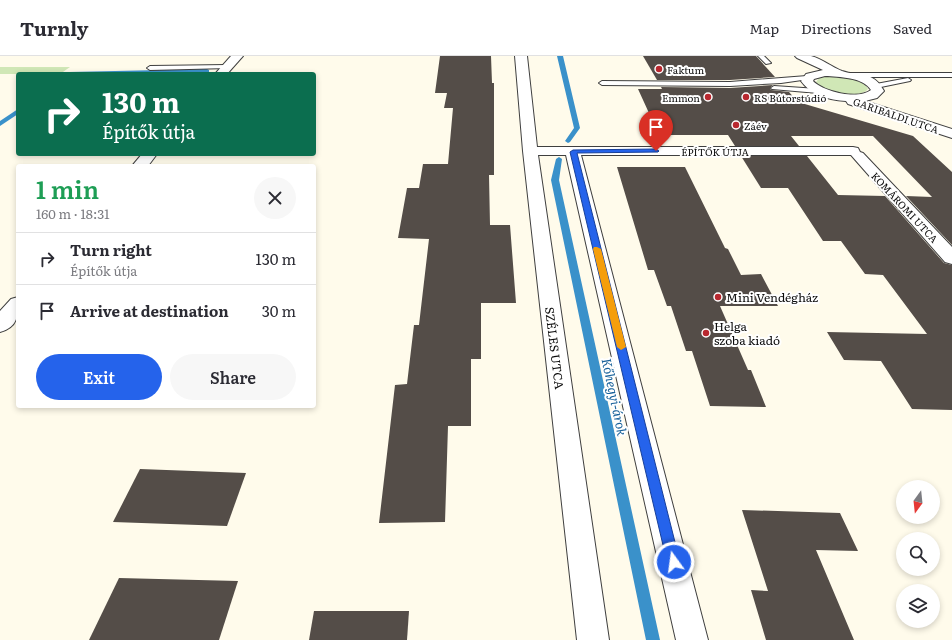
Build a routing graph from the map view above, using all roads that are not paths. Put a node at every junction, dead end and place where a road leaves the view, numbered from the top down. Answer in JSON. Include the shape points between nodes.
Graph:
{"nodes":[{"id":1,"x":237,"y":56,"type":"edge"},
{"id":2,"x":521,"y":56,"type":"edge"},
{"id":3,"x":761,"y":56,"type":"edge"},
{"id":4,"x":791,"y":56,"type":"edge"},
{"id":5,"x":801,"y":56,"type":"edge"},
{"id":6,"x":768,"y":63,"type":"dead end"},
{"id":7,"x":150,"y":68,"type":"dead end"},
{"id":8,"x":224,"y":71,"type":"edge"},
{"id":9,"x":844,"y":74,"type":"junction"},
{"id":10,"x":952,"y":75,"type":"edge"},
{"id":11,"x":923,"y":76,"type":"junction"},
{"id":12,"x":807,"y":78,"type":"junction"},
{"id":13,"x":602,"y":83,"type":"dead end"},
{"id":14,"x":737,"y":84,"type":"junction"},
{"id":15,"x":818,"y":91,"type":"junction"},
{"id":16,"x":881,"y":91,"type":"junction"},
{"id":17,"x":839,"y":96,"type":"junction"},
{"id":18,"x":909,"y":107,"type":"dead end"},
{"id":19,"x":952,"y":122,"type":"edge"},
{"id":20,"x":952,"y":134,"type":"edge"},
{"id":21,"x":530,"y":151,"type":"junction"},
{"id":22,"x":573,"y":152,"type":"junction"},
{"id":23,"x":855,"y":154,"type":"joint"},
{"id":24,"x":148,"y":156,"type":"edge"},
{"id":25,"x":142,"y":164,"type":"edge"},
{"id":26,"x":952,"y":258,"type":"edge"},
{"id":27,"x":16,"y":306,"type":"edge"},
{"id":28,"x":0,"y":325,"type":"edge"},
{"id":29,"x":593,"y":640,"type":"edge"},
{"id":30,"x":692,"y":640,"type":"edge"}],
"edges":[{"from":1,"to":8,"type":"street"},
{"from":2,"to":21,"type":"street","name":"SZÉLES UTCA"},
{"from":3,"to":6,"type":"lane"},
{"from":4,"to":12,"type":"street"},
{"from":5,"to":9,"type":"street"},
{"from":7,"to":8,"type":"lane"},
{"from":9,"to":11,"type":"lane"},
{"from":9,"to":12,"type":"street","via":[[819,73]]},
{"from":9,"to":16,"type":"street","via":[[865,80]]},
{"from":10,"to":11,"type":"lane"},
{"from":11,"to":16,"type":"lane"},
{"from":12,"to":14,"type":"lane","via":[[773,83]]},
{"from":12,"to":15,"type":"street","via":[[808,84]]},
{"from":13,"to":14,"type":"lane"},
{"from":14,"to":15,"type":"lane"},
{"from":15,"to":17,"type":"street"},
{"from":16,"to":17,"type":"street","via":[[868,97]]},
{"from":17,"to":20,"type":"street","name":"GARIBALDI UTCA"},
{"from":18,"to":19,"type":"street","name":"GARIBALDI UTCA"},
{"from":21,"to":22,"type":"street","name":"ÉPÍTŐK ÚTJA"},
{"from":21,"to":29,"type":"street","name":"SZÉLES UTCA"},
{"from":22,"to":23,"type":"street","name":"ÉPÍTŐK ÚTJA"},
{"from":22,"to":30,"type":"street"},
{"from":23,"to":26,"type":"street","name":"KOMÁROMI UTCA"},
{"from":24,"to":25,"type":"street"},
{"from":27,"to":28,"type":"street"}]}
